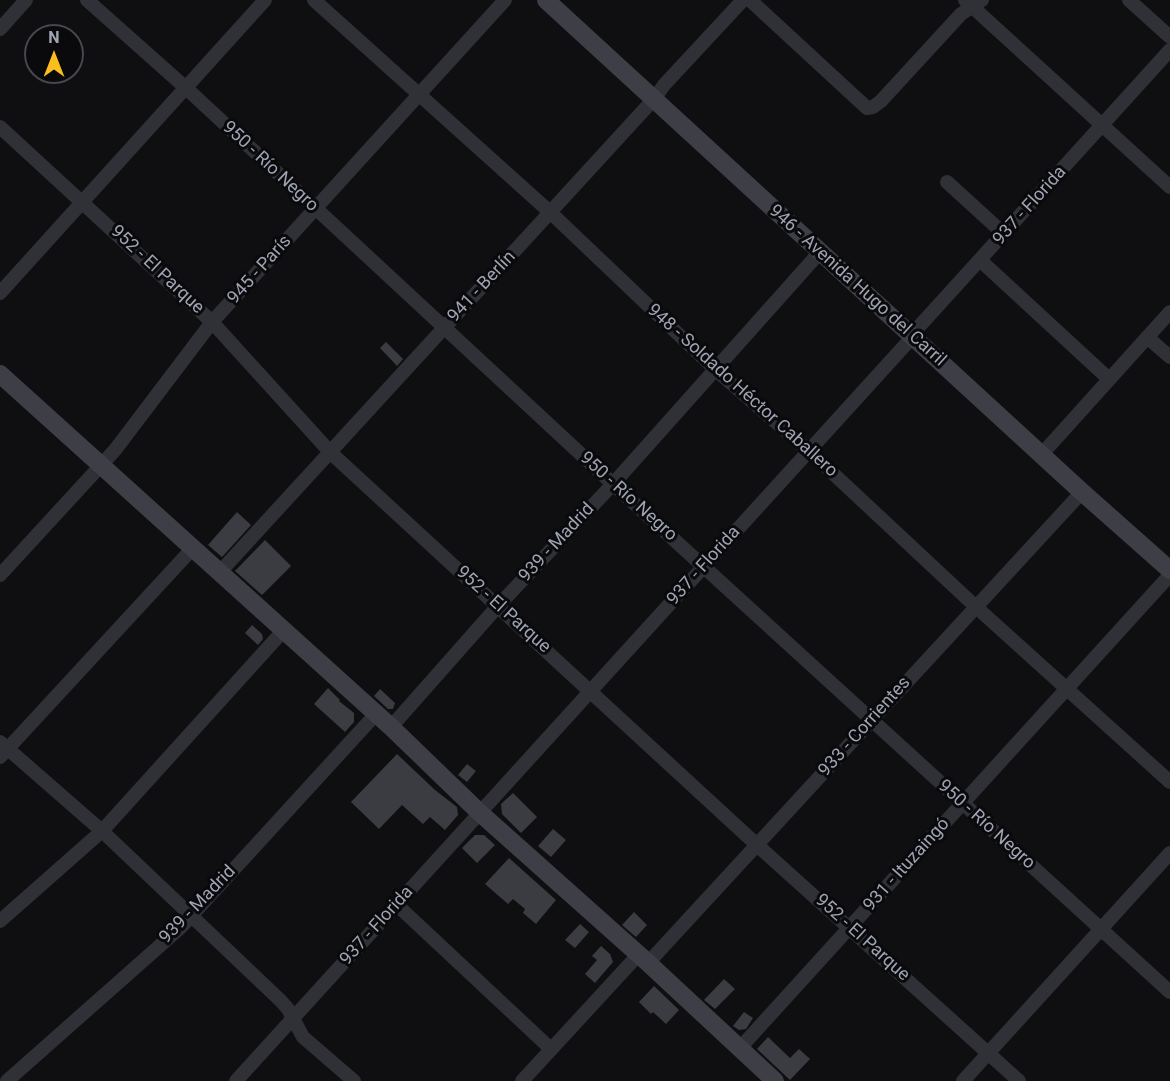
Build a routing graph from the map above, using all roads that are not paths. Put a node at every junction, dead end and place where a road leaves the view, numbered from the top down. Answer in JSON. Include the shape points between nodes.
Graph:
{"nodes":[{"id":1,"x":26,"y":0,"type":"edge"},
{"id":2,"x":87,"y":0,"type":"edge"},
{"id":3,"x":265,"y":0,"type":"edge"},
{"id":4,"x":314,"y":0,"type":"edge"},
{"id":5,"x":505,"y":0,"type":"edge"},
{"id":6,"x":546,"y":0,"type":"edge"},
{"id":7,"x":743,"y":0,"type":"edge"},
{"id":8,"x":750,"y":0,"type":"edge"},
{"id":9,"x":1129,"y":0,"type":"edge"},
{"id":10,"x":973,"y":2,"type":"edge"},
{"id":11,"x":0,"y":29,"type":"edge"},
{"id":12,"x":1170,"y":37,"type":"edge"},
{"id":13,"x":1170,"y":50,"type":"edge"},
{"id":14,"x":186,"y":88,"type":"junction"},
{"id":15,"x":418,"y":95,"type":"junction"},
{"id":16,"x":654,"y":99,"type":"junction"},
{"id":17,"x":1102,"y":126,"type":"junction"},
{"id":18,"x":0,"y":127,"type":"edge"},
{"id":19,"x":947,"y":182,"type":"dead end"},
{"id":20,"x":1170,"y":188,"type":"edge"},
{"id":21,"x":83,"y":201,"type":"junction"},
{"id":22,"x":316,"y":209,"type":"junction"},
{"id":23,"x":551,"y":213,"type":"junction"},
{"id":24,"x":1004,"y":234,"type":"junction"},
{"id":25,"x":820,"y":252,"type":"junction"},
{"id":26,"x":981,"y":261,"type":"junction"},
{"id":27,"x":0,"y":294,"type":"edge"},
{"id":28,"x":1170,"y":312,"type":"edge"},
{"id":29,"x":212,"y":322,"type":"junction"},
{"id":30,"x":444,"y":328,"type":"junction"},
{"id":31,"x":912,"y":336,"type":"junction"},
{"id":32,"x":1147,"y":337,"type":"junction"},
{"id":33,"x":1170,"y":357,"type":"edge"},
{"id":34,"x":716,"y":370,"type":"junction"},
{"id":35,"x":1,"y":376,"type":"edge"},
{"id":36,"x":1109,"y":379,"type":"junction"},
{"id":37,"x":809,"y":451,"type":"junction"},
{"id":38,"x":331,"y":453,"type":"junction"},
{"id":39,"x":1042,"y":454,"type":"junction"},
{"id":40,"x":102,"y":464,"type":"junction"},
{"id":41,"x":612,"y":484,"type":"junction"},
{"id":42,"x":1082,"y":492,"type":"junction"},
{"id":43,"x":193,"y":548,"type":"junction"},
{"id":44,"x":704,"y":565,"type":"junction"},
{"id":45,"x":1170,"y":570,"type":"edge"},
{"id":46,"x":220,"y":572,"type":"junction"},
{"id":47,"x":0,"y":575,"type":"edge"},
{"id":48,"x":1170,"y":575,"type":"edge"},
{"id":49,"x":498,"y":606,"type":"junction"},
{"id":50,"x":975,"y":606,"type":"junction"},
{"id":51,"x":284,"y":630,"type":"junction"},
{"id":52,"x":1067,"y":690,"type":"junction"},
{"id":53,"x":591,"y":691,"type":"junction"},
{"id":54,"x":375,"y":715,"type":"junction"},
{"id":55,"x":872,"y":719,"type":"junction"},
{"id":56,"x":391,"y":727,"type":"junction"},
{"id":57,"x":3,"y":749,"type":"edge"},
{"id":58,"x":1170,"y":782,"type":"edge"},
{"id":59,"x":962,"y":804,"type":"junction"},
{"id":60,"x":479,"y":812,"type":"junction"},
{"id":61,"x":102,"y":831,"type":"junction"},
{"id":62,"x":757,"y":845,"type":"junction"},
{"id":63,"x":1170,"y":852,"type":"edge"},
{"id":64,"x":397,"y":905,"type":"junction"},
{"id":65,"x":190,"y":916,"type":"junction"},
{"id":66,"x":0,"y":921,"type":"edge"},
{"id":67,"x":851,"y":928,"type":"junction"},
{"id":68,"x":1101,"y":929,"type":"junction"},
{"id":69,"x":644,"y":959,"type":"junction"},
{"id":70,"x":1170,"y":992,"type":"edge"},
{"id":71,"x":293,"y":1019,"type":"junction"},
{"id":72,"x":740,"y":1048,"type":"junction"},
{"id":73,"x":551,"y":1049,"type":"junction"},
{"id":74,"x":988,"y":1053,"type":"junction"},
{"id":75,"x":7,"y":1081,"type":"edge"},
{"id":76,"x":236,"y":1081,"type":"edge"},
{"id":77,"x":354,"y":1081,"type":"edge"},
{"id":78,"x":522,"y":1081,"type":"edge"},
{"id":79,"x":775,"y":1081,"type":"edge"},
{"id":80,"x":963,"y":1081,"type":"edge"},
{"id":81,"x":1019,"y":1081,"type":"edge"}],
"edges":[{"from":1,"to":11,"type":"street"},
{"from":2,"to":14,"type":"street","name":"950 - Río Negro"},
{"from":3,"to":14,"type":"street"},
{"from":4,"to":15,"type":"street","name":"948 - Soldado Héctor Caballero"},
{"from":5,"to":15,"type":"street","name":"945 - París"},
{"from":6,"to":16,"type":"main road","name":"946 - Avenida Hugo del Carril"},
{"from":7,"to":16,"type":"street","name":"941 - Berlín"},
{"from":8,"to":10,"type":"street","via":[[867,108],[881,101]]},
{"from":9,"to":12,"type":"street"},
{"from":10,"to":17,"type":"street"},
{"from":13,"to":17,"type":"street","name":"937 - Florida"},
{"from":14,"to":21,"type":"street"},
{"from":14,"to":22,"type":"street","name":"950 - Río Negro"},
{"from":15,"to":22,"type":"street","name":"945 - París"},
{"from":15,"to":23,"type":"street","name":"948 - Soldado Héctor Caballero"},
{"from":16,"to":23,"type":"street","name":"941 - Berlín"},
{"from":16,"to":25,"type":"main road","name":"946 - Avenida Hugo del Carril"},
{"from":17,"to":20,"type":"street"},
{"from":17,"to":24,"type":"street","name":"937 - Florida"},
{"from":18,"to":21,"type":"street","name":"952 - El Parque"},
{"from":19,"to":24,"type":"street"},
{"from":21,"to":27,"type":"street"},
{"from":21,"to":29,"type":"street","name":"952 - El Parque"},
{"from":22,"to":29,"type":"street","name":"945 - París"},
{"from":22,"to":30,"type":"street","name":"950 - Río Negro"},
{"from":23,"to":30,"type":"street","name":"941 - Berlín"},
{"from":23,"to":34,"type":"street","name":"948 - Soldado Héctor Caballero"},
{"from":24,"to":26,"type":"street","name":"937 - Florida"},
{"from":25,"to":31,"type":"main road","name":"946 - Avenida Hugo del Carril"},
{"from":25,"to":34,"type":"street","name":"939 - Madrid"},
{"from":26,"to":31,"type":"street","name":"937 - Florida"},
{"from":26,"to":36,"type":"street"},
{"from":28,"to":32,"type":"street"},
{"from":29,"to":38,"type":"street","name":"952 - El Parque"},
{"from":29,"to":40,"type":"street","name":"945 - París"},
{"from":30,"to":38,"type":"street","name":"941 - Berlín"},
{"from":30,"to":41,"type":"street","name":"950 - Río Negro"},
{"from":31,"to":37,"type":"street","name":"937 - Florida"},
{"from":31,"to":39,"type":"main road","name":"946 - Avenida Hugo del Carril"},
{"from":32,"to":33,"type":"street"},
{"from":32,"to":36,"type":"street"},
{"from":34,"to":37,"type":"street","name":"948 - Soldado Héctor Caballero"},
{"from":34,"to":41,"type":"street","name":"939 - Madrid"},
{"from":35,"to":40,"type":"main road"},
{"from":36,"to":39,"type":"street"},
{"from":37,"to":44,"type":"street","name":"937 - Florida"},
{"from":37,"to":50,"type":"street","name":"948 - Soldado Héctor Caballero"},
{"from":38,"to":46,"type":"street","name":"941 - Berlín"},
{"from":38,"to":49,"type":"street","name":"952 - El Parque"},
{"from":39,"to":42,"type":"main road","name":"946 - Avenida Hugo del Carril"},
{"from":40,"to":43,"type":"main road"},
{"from":40,"to":47,"type":"street","name":"945 - París"},
{"from":41,"to":44,"type":"street","name":"950 - Río Negro"},
{"from":41,"to":49,"type":"street","name":"939 - Madrid"},
{"from":42,"to":45,"type":"main road","name":"946 - Avenida Hugo del Carril"},
{"from":42,"to":50,"type":"street","name":"933 - Corrientes"},
{"from":43,"to":46,"type":"main road"},
{"from":43,"to":57,"type":"street"},
{"from":44,"to":53,"type":"street","name":"937 - Florida"},
{"from":44,"to":55,"type":"street","name":"950 - Río Negro"},
{"from":46,"to":51,"type":"main road"},
{"from":48,"to":52,"type":"street","name":"931 - Ituzaingó"},
{"from":49,"to":53,"type":"street","name":"952 - El Parque"},
{"from":49,"to":56,"type":"street","name":"939 - Madrid"},
{"from":50,"to":52,"type":"street","name":"948 - Soldado Héctor Caballero"},
{"from":50,"to":55,"type":"street","name":"933 - Corrientes"},
{"from":51,"to":54,"type":"main road"},
{"from":51,"to":61,"type":"street"},
{"from":52,"to":58,"type":"street","name":"948 - Soldado Héctor Caballero"},
{"from":52,"to":59,"type":"street","name":"931 - Ituzaingó"},
{"from":53,"to":60,"type":"street","name":"937 - Florida"},
{"from":53,"to":62,"type":"street","name":"952 - El Parque"},
{"from":54,"to":56,"type":"main road"},
{"from":54,"to":65,"type":"street","name":"939 - Madrid"},
{"from":55,"to":59,"type":"street","name":"950 - Río Negro"},
{"from":55,"to":62,"type":"street","name":"933 - Corrientes"},
{"from":56,"to":60,"type":"main road"},
{"from":57,"to":61,"type":"street"},
{"from":59,"to":67,"type":"street","name":"931 - Ituzaingó"},
{"from":59,"to":68,"type":"street","name":"950 - Río Negro"},
{"from":60,"to":64,"type":"street","name":"937 - Florida"},
{"from":60,"to":69,"type":"main road"},
{"from":61,"to":65,"type":"street"},
{"from":61,"to":66,"type":"street"},
{"from":62,"to":67,"type":"street","name":"952 - El Parque"},
{"from":62,"to":69,"type":"street","name":"933 - Corrientes"},
{"from":63,"to":68,"type":"street"},
{"from":64,"to":71,"type":"street","name":"937 - Florida"},
{"from":64,"to":73,"type":"street"},
{"from":65,"to":71,"type":"street","via":[[281,1001]]},
{"from":65,"to":75,"type":"street","name":"939 - Madrid"},
{"from":67,"to":72,"type":"street","name":"931 - Ituzaingó"},
{"from":67,"to":74,"type":"street","name":"952 - El Parque"},
{"from":68,"to":70,"type":"street","name":"950 - Río Negro"},
{"from":68,"to":74,"type":"street"},
{"from":69,"to":72,"type":"main road"},
{"from":69,"to":73,"type":"street","name":"933 - Corrientes"},
{"from":71,"to":76,"type":"street","name":"937 - Florida"},
{"from":71,"to":77,"type":"street","via":[[303,1037]]},
{"from":72,"to":79,"type":"main road"},
{"from":73,"to":78,"type":"street","name":"933 - Corrientes"},
{"from":74,"to":80,"type":"street"},
{"from":74,"to":81,"type":"street","name":"952 - El Parque"}]}
